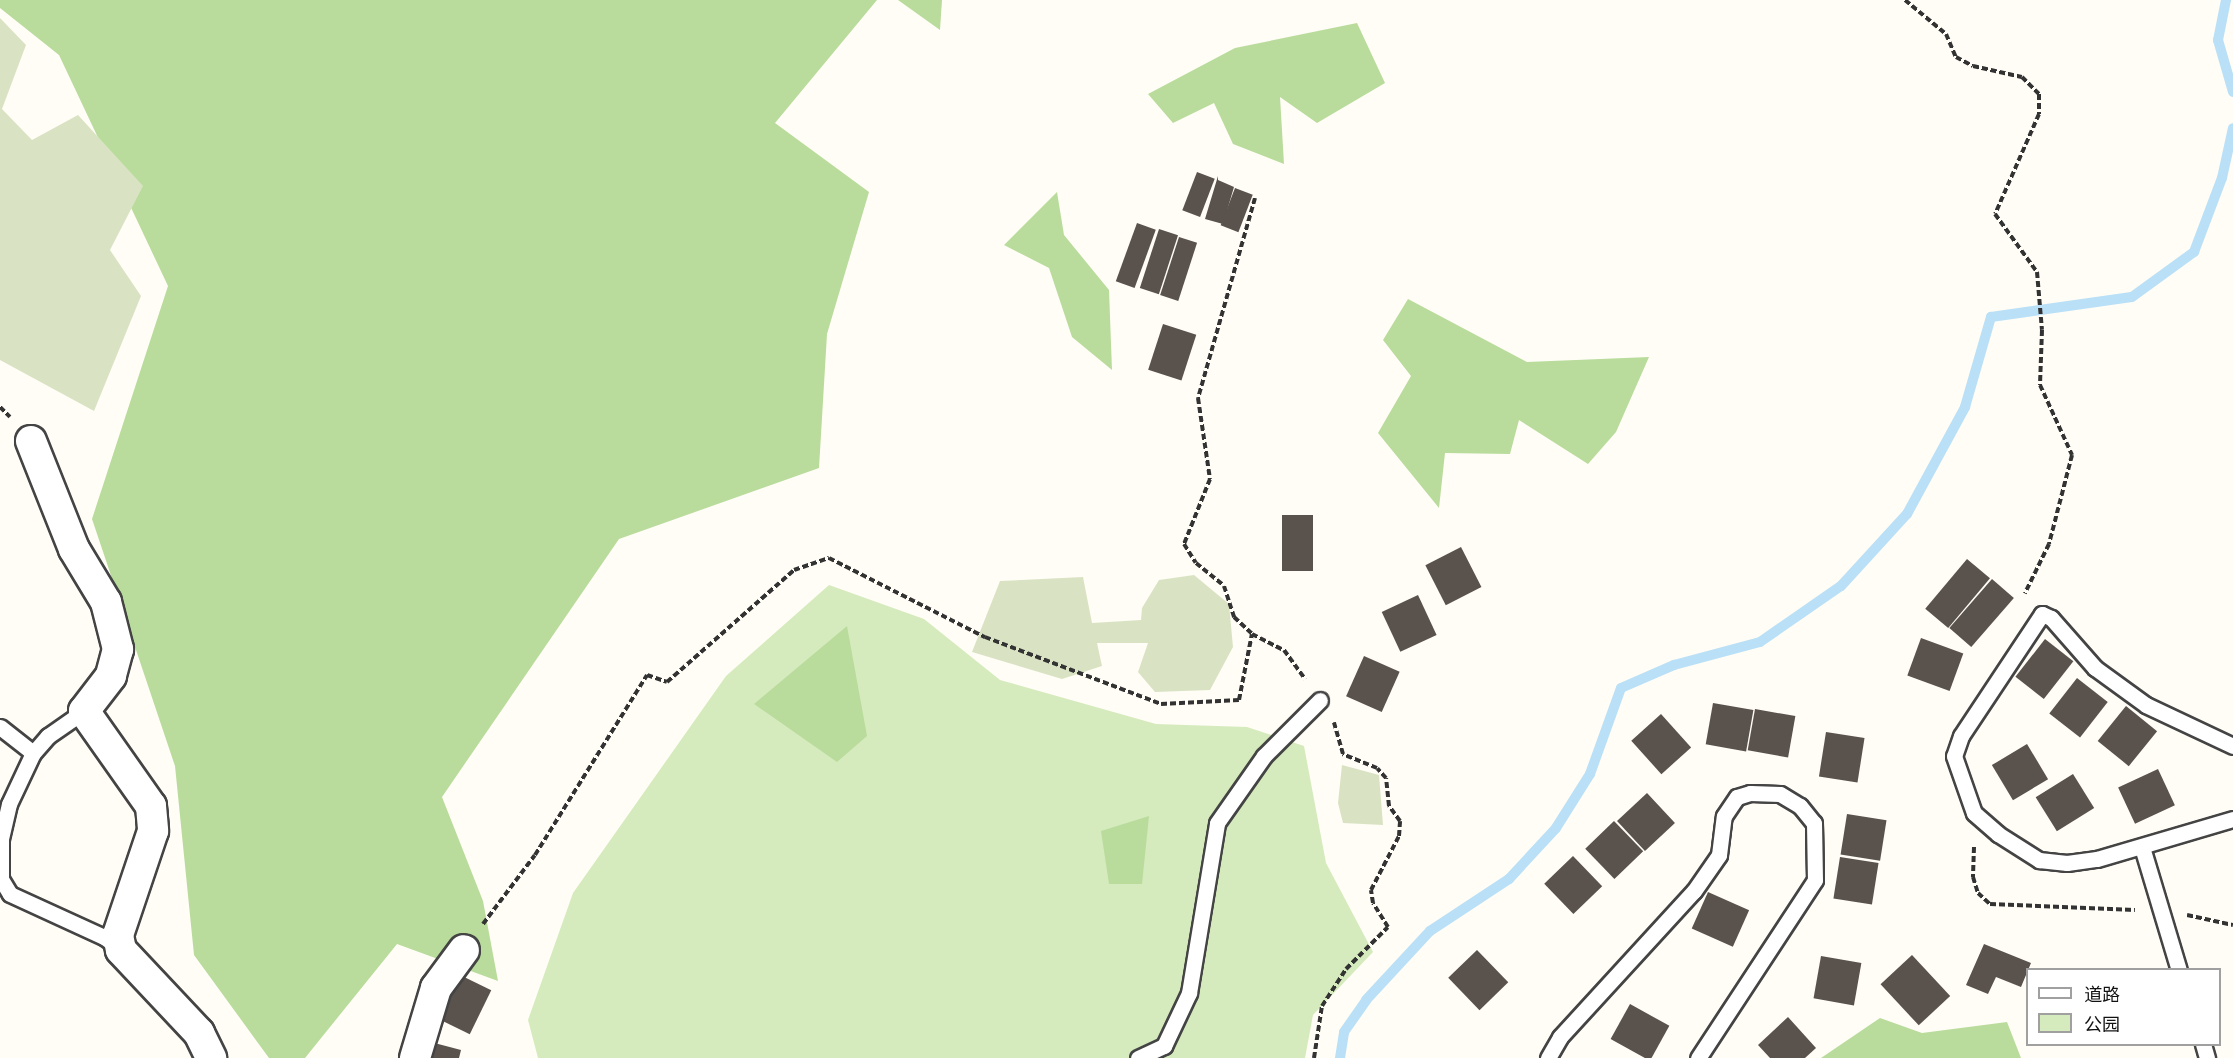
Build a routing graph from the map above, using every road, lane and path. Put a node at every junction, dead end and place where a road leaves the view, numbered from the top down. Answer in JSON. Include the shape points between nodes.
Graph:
{"nodes":[{"id":1,"x":1905,"y":0,"type":"edge"},
{"id":2,"x":1255,"y":198,"type":"dead end"},
{"id":3,"x":31,"y":441,"type":"dead end"},
{"id":4,"x":2020,"y":602,"type":"dead end"},
{"id":5,"x":1252,"y":634,"type":"junction"},
{"id":6,"x":1320,"y":700,"type":"junction"},
{"id":7,"x":84,"y":711,"type":"junction"},
{"id":8,"x":0,"y":728,"type":"edge"},
{"id":9,"x":2233,"y":746,"type":"edge"},
{"id":10,"x":33,"y":753,"type":"junction"},
{"id":11,"x":1974,"y":813,"type":"junction"},
{"id":12,"x":2233,"y":819,"type":"edge"},
{"id":13,"x":2142,"y":847,"type":"junction"},
{"id":14,"x":2160,"y":910,"type":"junction"},
{"id":15,"x":2233,"y":925,"type":"edge"},
{"id":16,"x":121,"y":950,"type":"junction"},
{"id":17,"x":464,"y":950,"type":"joint"},
{"id":18,"x":2179,"y":968,"type":"edge"},
{"id":19,"x":211,"y":1058,"type":"edge"},
{"id":20,"x":415,"y":1058,"type":"edge"},
{"id":21,"x":1138,"y":1058,"type":"edge"},
{"id":22,"x":1314,"y":1058,"type":"edge"},
{"id":23,"x":1548,"y":1058,"type":"edge"},
{"id":24,"x":1698,"y":1058,"type":"edge"}],
"edges":[{"from":1,"to":4,"type":"path","via":[[1946,34],[1956,57],[1973,66],[2022,77],[2039,94],[2039,114],[1995,214],[2037,272],[2042,330],[2040,385],[2072,455],[2049,544]]},
{"from":2,"to":5,"type":"path","via":[[1198,398],[1210,479],[1184,544],[1196,563],[1224,586],[1234,617]]},
{"from":3,"to":7,"type":"street","via":[[74,549],[106,602],[118,650],[111,676]]},
{"from":5,"to":6,"type":"path","via":[[1284,650]]},
{"from":5,"to":17,"type":"path","via":[[1239,700],[1161,705],[985,637],[829,558],[794,570],[668,682],[647,675],[535,855]]},
{"from":6,"to":21,"type":"lane","via":[[1264,756],[1217,823],[1189,993],[1164,1046]]},
{"from":6,"to":22,"type":"path","via":[[1338,730],[1343,754],[1377,768],[1386,778],[1389,806],[1400,821],[1393,854],[1371,890],[1373,903],[1388,927],[1346,969],[1322,1006]]},
{"from":7,"to":10,"type":"lane","via":[[48,736]]},
{"from":7,"to":16,"type":"street","via":[[151,806],[153,831],[118,934]]},
{"from":8,"to":10,"type":"lane"},
{"from":9,"to":11,"type":"lane","via":[[2146,705],[2095,668],[2051,618],[2042,614],[1961,736],[1954,756]]},
{"from":10,"to":16,"type":"lane","via":[[9,804],[1,840],[0,879],[10,894],[104,937]]},
{"from":11,"to":13,"type":"lane","via":[[2039,860],[2067,863]]},
{"from":11,"to":14,"type":"path","via":[[1973,876],[1978,893],[1990,904]]},
{"from":12,"to":13,"type":"lane"},
{"from":13,"to":14,"type":"lane"},
{"from":14,"to":15,"type":"path"},
{"from":14,"to":18,"type":"lane"},
{"from":16,"to":19,"type":"street","via":[[199,1033]]},
{"from":17,"to":20,"type":"street","via":[[436,988]]},
{"from":23,"to":24,"type":"lane","via":[[1560,1037],[1694,891],[1719,855],[1724,816],[1737,797],[1750,793],[1780,794],[1800,806],[1814,823],[1815,880]]}]}
